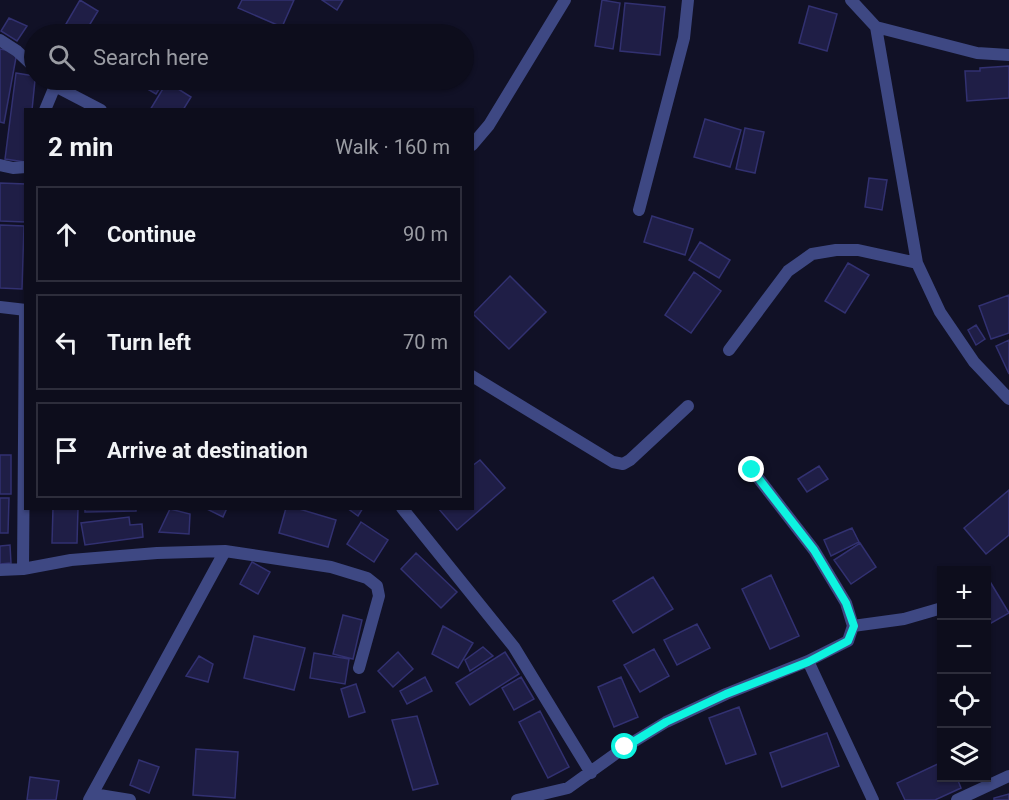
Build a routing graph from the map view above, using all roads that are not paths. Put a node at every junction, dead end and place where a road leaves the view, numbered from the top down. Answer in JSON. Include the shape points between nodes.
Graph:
{"nodes":[{"id":1,"x":565,"y":0,"type":"edge"},
{"id":2,"x":688,"y":0,"type":"edge"},
{"id":3,"x":851,"y":0,"type":"edge"},
{"id":4,"x":876,"y":27,"type":"junction"},
{"id":5,"x":0,"y":40,"type":"edge"},
{"id":6,"x":1009,"y":55,"type":"edge"},
{"id":7,"x":24,"y":57,"type":"edge"},
{"id":8,"x":50,"y":90,"type":"edge"},
{"id":9,"x":65,"y":90,"type":"edge"},
{"id":10,"x":46,"y":108,"type":"edge"},
{"id":11,"x":97,"y":108,"type":"edge"},
{"id":12,"x":474,"y":143,"type":"edge"},
{"id":13,"x":0,"y":165,"type":"edge"},
{"id":14,"x":24,"y":167,"type":"edge"},
{"id":15,"x":639,"y":210,"type":"dead end"},
{"id":16,"x":917,"y":263,"type":"junction"},
{"id":17,"x":0,"y":307,"type":"edge"},
{"id":18,"x":24,"y":310,"type":"edge"},
{"id":19,"x":729,"y":350,"type":"dead end"},
{"id":20,"x":474,"y":377,"type":"edge"},
{"id":21,"x":1009,"y":399,"type":"edge"},
{"id":22,"x":688,"y":406,"type":"dead end"},
{"id":23,"x":24,"y":440,"type":"edge"},
{"id":24,"x":752,"y":470,"type":"dead end"},
{"id":25,"x":404,"y":510,"type":"edge"},
{"id":26,"x":225,"y":551,"type":"junction"},
{"id":27,"x":23,"y":569,"type":"junction"},
{"id":28,"x":0,"y":570,"type":"edge"},
{"id":29,"x":937,"y":609,"type":"edge"},
{"id":30,"x":854,"y":626,"type":"junction"},
{"id":31,"x":808,"y":662,"type":"junction"},
{"id":32,"x":358,"y":668,"type":"dead end"},
{"id":33,"x":591,"y":772,"type":"junction"},
{"id":34,"x":1009,"y":776,"type":"edge"},
{"id":35,"x":91,"y":797,"type":"edge"},
{"id":36,"x":130,"y":800,"type":"edge"},
{"id":37,"x":517,"y":800,"type":"edge"},
{"id":38,"x":873,"y":800,"type":"edge"},
{"id":39,"x":957,"y":800,"type":"edge"}],
"edges":[{"from":1,"to":12,"type":"street","via":[[489,125]]},
{"from":2,"to":15,"type":"street","via":[[684,38]]},
{"from":3,"to":4,"type":"street"},
{"from":4,"to":6,"type":"street","via":[[977,53]]},
{"from":4,"to":16,"type":"street"},
{"from":5,"to":7,"type":"street"},
{"from":8,"to":10,"type":"street"},
{"from":9,"to":11,"type":"street"},
{"from":13,"to":14,"type":"street"},
{"from":16,"to":19,"type":"street","via":[[858,250],[812,254],[788,271]]},
{"from":16,"to":21,"type":"street","via":[[940,312],[968,353]]},
{"from":17,"to":18,"type":"street"},
{"from":20,"to":22,"type":"street","via":[[613,462],[623,464]]},
{"from":23,"to":27,"type":"street"},
{"from":24,"to":30,"type":"street","via":[[814,550],[846,603]]},
{"from":25,"to":33,"type":"street","via":[[514,647]]},
{"from":26,"to":27,"type":"street","via":[[71,560]]},
{"from":26,"to":32,"type":"street","via":[[331,567],[367,578],[377,586],[379,596]]},
{"from":26,"to":35,"type":"street"},
{"from":27,"to":28,"type":"street"},
{"from":29,"to":30,"type":"street"},
{"from":30,"to":31,"type":"street","via":[[848,641]]},
{"from":31,"to":33,"type":"street","via":[[666,722]]},
{"from":31,"to":38,"type":"street"},
{"from":33,"to":37,"type":"street","via":[[568,788]]},
{"from":34,"to":39,"type":"street"},
{"from":35,"to":36,"type":"street"}]}
